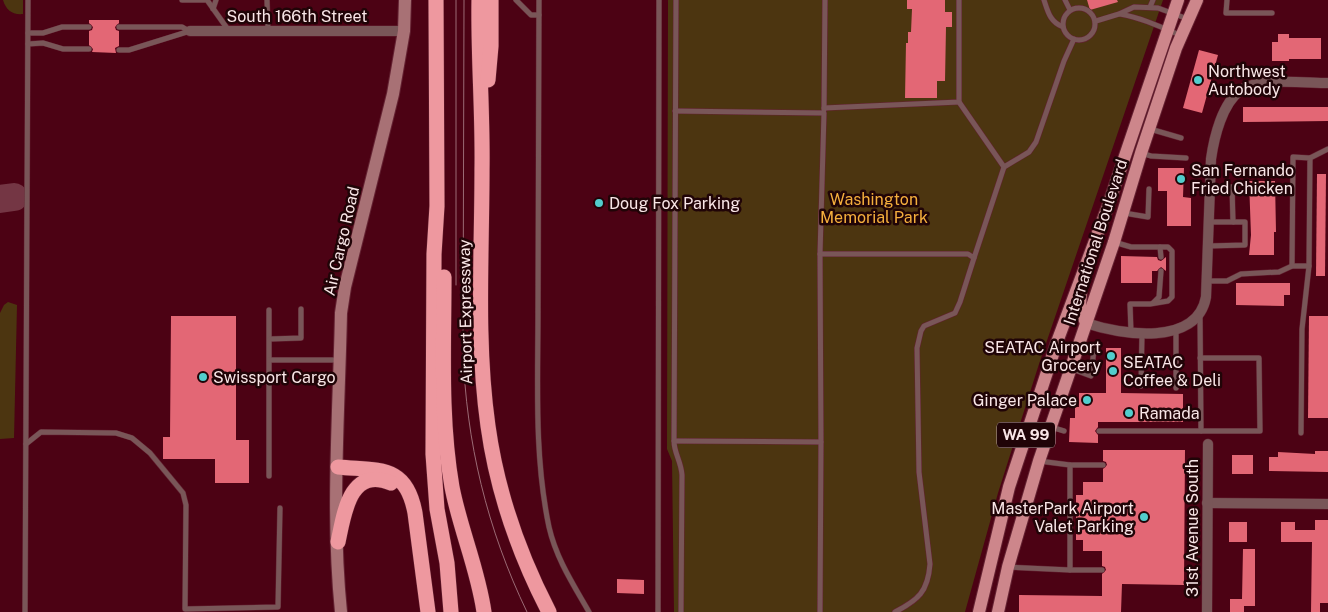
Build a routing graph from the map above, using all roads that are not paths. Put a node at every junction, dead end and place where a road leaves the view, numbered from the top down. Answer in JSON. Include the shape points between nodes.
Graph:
{"nodes":[{"id":1,"x":28,"y":0,"type":"edge"},
{"id":2,"x":182,"y":0,"type":"edge"},
{"id":3,"x":216,"y":0,"type":"edge"},
{"id":4,"x":268,"y":0,"type":"edge"},
{"id":5,"x":405,"y":0,"type":"edge"},
{"id":6,"x":436,"y":0,"type":"edge"},
{"id":7,"x":479,"y":0,"type":"edge"},
{"id":8,"x":491,"y":0,"type":"edge"},
{"id":9,"x":516,"y":0,"type":"edge"},
{"id":10,"x":539,"y":0,"type":"edge"},
{"id":11,"x":659,"y":0,"type":"edge"},
{"id":12,"x":676,"y":0,"type":"edge"},
{"id":13,"x":825,"y":0,"type":"edge"},
{"id":14,"x":959,"y":0,"type":"edge"},
{"id":15,"x":1044,"y":0,"type":"edge"},
{"id":16,"x":1065,"y":0,"type":"edge"},
{"id":17,"x":1153,"y":0,"type":"edge"},
{"id":18,"x":1178,"y":0,"type":"edge"},
{"id":19,"x":1197,"y":0,"type":"edge"},
{"id":20,"x":1227,"y":0,"type":"edge"},
{"id":21,"x":1150,"y":7,"type":"junction"},
{"id":22,"x":213,"y":9,"type":"junction"},
{"id":23,"x":1070,"y":10,"type":"junction"},
{"id":24,"x":1272,"y":13,"type":"dead end"},
{"id":25,"x":1119,"y":14,"type":"junction"},
{"id":26,"x":1174,"y":14,"type":"junction"},
{"id":27,"x":539,"y":15,"type":"junction"},
{"id":28,"x":1188,"y":19,"type":"junction"},
{"id":29,"x":1096,"y":21,"type":"junction"},
{"id":30,"x":89,"y":27,"type":"dead end"},
{"id":31,"x":119,"y":27,"type":"dead end"},
{"id":32,"x":1063,"y":27,"type":"junction"},
{"id":33,"x":1168,"y":30,"type":"junction"},
{"id":34,"x":190,"y":31,"type":"junction"},
{"id":35,"x":230,"y":31,"type":"junction"},
{"id":36,"x":268,"y":31,"type":"junction"},
{"id":37,"x":404,"y":31,"type":"junction"},
{"id":38,"x":28,"y":33,"type":"junction"},
{"id":39,"x":1182,"y":36,"type":"junction"},
{"id":40,"x":1074,"y":39,"type":"junction"},
{"id":41,"x":28,"y":44,"type":"junction"},
{"id":42,"x":89,"y":49,"type":"dead end"},
{"id":43,"x":119,"y":50,"type":"dead end"},
{"id":44,"x":1328,"y":83,"type":"edge"},
{"id":45,"x":959,"y":102,"type":"junction"},
{"id":46,"x":675,"y":111,"type":"junction"},
{"id":47,"x":824,"y":111,"type":"junction"},
{"id":48,"x":1149,"y":129,"type":"junction"},
{"id":49,"x":1181,"y":138,"type":"dead end"},
{"id":50,"x":483,"y":144,"type":"junction"},
{"id":51,"x":1328,"y":150,"type":"edge"},
{"id":52,"x":1141,"y":153,"type":"junction"},
{"id":53,"x":1186,"y":158,"type":"dead end"},
{"id":54,"x":1310,"y":158,"type":"junction"},
{"id":55,"x":1004,"y":167,"type":"junction"},
{"id":56,"x":1210,"y":187,"type":"junction"},
{"id":57,"x":1149,"y":189,"type":"dead end"},
{"id":58,"x":437,"y":206,"type":"junction"},
{"id":59,"x":1123,"y":213,"type":"junction"},
{"id":60,"x":1209,"y":222,"type":"junction"},
{"id":61,"x":1233,"y":222,"type":"junction"},
{"id":62,"x":1114,"y":242,"type":"junction"},
{"id":63,"x":1208,"y":246,"type":"junction"},
{"id":64,"x":1160,"y":247,"type":"junction"},
{"id":65,"x":820,"y":254,"type":"junction"},
{"id":66,"x":1161,"y":257,"type":"dead end"},
{"id":67,"x":974,"y":258,"type":"junction"},
{"id":68,"x":1292,"y":266,"type":"junction"},
{"id":69,"x":1309,"y":266,"type":"junction"},
{"id":70,"x":1161,"y":271,"type":"dead end"},
{"id":71,"x":1082,"y":276,"type":"junction"},
{"id":72,"x":1207,"y":282,"type":"junction"},
{"id":73,"x":1150,"y":304,"type":"junction"},
{"id":74,"x":301,"y":309,"type":"dead end"},
{"id":75,"x":269,"y":310,"type":"dead end"},
{"id":76,"x":1200,"y":312,"type":"junction"},
{"id":77,"x":1086,"y":323,"type":"junction"},
{"id":78,"x":1131,"y":332,"type":"junction"},
{"id":79,"x":1142,"y":332,"type":"junction"},
{"id":80,"x":1173,"y":332,"type":"junction"},
{"id":81,"x":270,"y":339,"type":"junction"},
{"id":82,"x":1094,"y":349,"type":"dead end"},
{"id":83,"x":1200,"y":358,"type":"junction"},
{"id":84,"x":270,"y":360,"type":"junction"},
{"id":85,"x":340,"y":360,"type":"junction"},
{"id":86,"x":1071,"y":368,"type":"junction"},
{"id":87,"x":1141,"y":386,"type":"dead end"},
{"id":88,"x":1176,"y":388,"type":"dead end"},
{"id":89,"x":1050,"y":426,"type":"junction"},
{"id":90,"x":1064,"y":431,"type":"dead end"},
{"id":91,"x":1099,"y":431,"type":"dead end"},
{"id":92,"x":1201,"y":431,"type":"junction"},
{"id":93,"x":1301,"y":433,"type":"dead end"},
{"id":94,"x":674,"y":441,"type":"junction"},
{"id":95,"x":821,"y":442,"type":"junction"},
{"id":96,"x":26,"y":444,"type":"junction"},
{"id":97,"x":1208,"y":444,"type":"dead end"},
{"id":98,"x":1039,"y":461,"type":"junction"},
{"id":99,"x":1070,"y":464,"type":"junction"},
{"id":100,"x":1103,"y":465,"type":"dead end"},
{"id":101,"x":338,"y":467,"type":"junction"},
{"id":102,"x":269,"y":476,"type":"dead end"},
{"id":103,"x":1207,"y":503,"type":"junction"},
{"id":104,"x":1328,"y":504,"type":"edge"},
{"id":105,"x":280,"y":508,"type":"dead end"},
{"id":106,"x":338,"y":542,"type":"junction"},
{"id":107,"x":419,"y":545,"type":"junction"},
{"id":108,"x":1008,"y":567,"type":"junction"},
{"id":109,"x":1070,"y":570,"type":"junction"},
{"id":110,"x":1102,"y":570,"type":"dead end"},
{"id":111,"x":490,"y":611,"type":"edge"},
{"id":112,"x":25,"y":612,"type":"edge"},
{"id":113,"x":341,"y":612,"type":"edge"},
{"id":114,"x":428,"y":612,"type":"edge"},
{"id":115,"x":451,"y":612,"type":"edge"},
{"id":116,"x":549,"y":612,"type":"edge"},
{"id":117,"x":589,"y":612,"type":"edge"},
{"id":118,"x":658,"y":612,"type":"edge"},
{"id":119,"x":681,"y":612,"type":"edge"},
{"id":120,"x":820,"y":612,"type":"edge"},
{"id":121,"x":895,"y":612,"type":"edge"},
{"id":122,"x":979,"y":612,"type":"edge"},
{"id":123,"x":998,"y":612,"type":"edge"},
{"id":124,"x":1207,"y":612,"type":"edge"}],
"edges":[{"from":1,"to":38,"type":"lane"},
{"from":2,"to":22,"type":"lane","via":[[207,0]]},
{"from":3,"to":22,"type":"lane"},
{"from":4,"to":36,"type":"lane"},
{"from":5,"to":37,"type":"street","name":"Air Cargo Road"},
{"from":6,"to":58,"type":"highway","name":"Airport Expressway"},
{"from":7,"to":50,"type":"highway","name":"Airport Expressway"},
{"from":8,"to":50,"type":"highway","via":[[491,46]]},
{"from":9,"to":27,"type":"lane","via":[[531,15]]},
{"from":10,"to":27,"type":"lane"},
{"from":11,"to":118,"type":"lane"},
{"from":12,"to":46,"type":"lane"},
{"from":13,"to":47,"type":"lane"},
{"from":14,"to":45,"type":"lane"},
{"from":15,"to":32,"type":"lane","via":[[1050,18]]},
{"from":16,"to":23,"type":"lane"},
{"from":17,"to":21,"type":"lane"},
{"from":18,"to":26,"type":"main road","name":"International Boulevard","number":"WA 99"},
{"from":19,"to":28,"type":"main road","name":"International Boulevard","number":"WA 99"},
{"from":20,"to":24,"type":"lane","via":[[1226,13]]},
{"from":21,"to":25,"type":"lane","via":[[1134,7]]},
{"from":21,"to":26,"type":"lane"},
{"from":22,"to":35,"type":"lane"},
{"from":23,"to":29,"type":"lane","via":[[1086,9]]},
{"from":23,"to":32,"type":"lane"},
{"from":25,"to":29,"type":"lane"},
{"from":25,"to":33,"type":"lane"},
{"from":26,"to":28,"type":"lane"},
{"from":26,"to":33,"type":"main road","name":"International Boulevard","number":"WA 99"},
{"from":27,"to":117,"type":"lane","via":[[540,467],[557,552]]},
{"from":28,"to":39,"type":"main road","name":"International Boulevard","number":"WA 99"},
{"from":29,"to":40,"type":"lane","via":[[1091,36]]},
{"from":30,"to":38,"type":"lane","via":[[62,27],[43,33]]},
{"from":31,"to":34,"type":"lane","via":[[182,27]]},
{"from":32,"to":40,"type":"lane"},
{"from":33,"to":39,"type":"lane"},
{"from":33,"to":71,"type":"main road","name":"International Boulevard","number":"WA 99"},
{"from":34,"to":35,"type":"street","name":"South 166th Street"},
{"from":34,"to":43,"type":"lane","via":[[129,50]]},
{"from":35,"to":36,"type":"street","name":"South 166th Street"},
{"from":36,"to":37,"type":"street","name":"South 166th Street"},
{"from":37,"to":85,"type":"street","name":"Air Cargo Road","via":[[393,94],[345,287]]},
{"from":38,"to":41,"type":"lane"},
{"from":39,"to":48,"type":"main road","name":"International Boulevard","number":"WA 99"},
{"from":40,"to":55,"type":"lane","via":[[1036,142],[1029,152]]},
{"from":41,"to":42,"type":"lane"},
{"from":41,"to":96,"type":"lane"},
{"from":44,"to":56,"type":"street","via":[[1257,84],[1240,90],[1223,114],[1213,142]]},
{"from":45,"to":47,"type":"lane"},
{"from":45,"to":55,"type":"lane"},
{"from":46,"to":47,"type":"lane"},
{"from":46,"to":94,"type":"lane"},
{"from":47,"to":65,"type":"lane"},
{"from":48,"to":49,"type":"lane"},
{"from":48,"to":52,"type":"main road","name":"International Boulevard","number":"WA 99"},
{"from":50,"to":116,"type":"highway","name":"Airport Expressway","via":[[481,357],[488,428],[512,526]]},
{"from":51,"to":54,"type":"lane"},
{"from":52,"to":53,"type":"lane"},
{"from":52,"to":59,"type":"main road","name":"International Boulevard","number":"WA 99"},
{"from":54,"to":68,"type":"lane","via":[[1293,157]]},
{"from":54,"to":69,"type":"lane"},
{"from":55,"to":67,"type":"lane"},
{"from":56,"to":60,"type":"street"},
{"from":56,"to":61,"type":"lane","via":[[1232,187]]},
{"from":57,"to":59,"type":"lane","via":[[1148,217]]},
{"from":58,"to":111,"type":"highway","via":[[444,254],[447,452],[454,497],[468,550]]},
{"from":58,"to":115,"type":"highway","name":"Airport Expressway","via":[[433,454]]},
{"from":59,"to":62,"type":"main road","name":"International Boulevard","number":"WA 99"},
{"from":60,"to":61,"type":"lane"},
{"from":60,"to":63,"type":"street"},
{"from":61,"to":63,"type":"lane","via":[[1244,222],[1244,246]]},
{"from":62,"to":64,"type":"lane","via":[[1131,248]]},
{"from":62,"to":77,"type":"main road","name":"International Boulevard","number":"WA 99"},
{"from":63,"to":72,"type":"street"},
{"from":64,"to":66,"type":"lane"},
{"from":64,"to":73,"type":"lane","via":[[1168,247],[1172,251],[1172,297],[1168,301]]},
{"from":65,"to":67,"type":"lane","via":[[968,254]]},
{"from":65,"to":95,"type":"lane"},
{"from":67,"to":121,"type":"lane","via":[[955,313],[924,326],[919,338],[919,472],[930,564],[923,592]]},
{"from":68,"to":69,"type":"lane"},
{"from":68,"to":72,"type":"lane","via":[[1279,272],[1241,274],[1227,281]]},
{"from":69,"to":93,"type":"lane","via":[[1302,329]]},
{"from":70,"to":73,"type":"lane","via":[[1159,297]]},
{"from":71,"to":77,"type":"main road","via":[[1080,309]]},
{"from":71,"to":122,"type":"main road","name":"International Boulevard","number":"WA 99","via":[[1009,487]]},
{"from":72,"to":76,"type":"street","via":[[1206,302]]},
{"from":73,"to":78,"type":"lane","via":[[1130,304]]},
{"from":74,"to":81,"type":"lane","via":[[302,338]]},
{"from":75,"to":81,"type":"lane"},
{"from":76,"to":80,"type":"street","via":[[1191,323]]},
{"from":76,"to":83,"type":"lane"},
{"from":77,"to":78,"type":"street","via":[[1102,329]]},
{"from":77,"to":86,"type":"main road","name":"International Boulevard","number":"WA 99"},
{"from":78,"to":79,"type":"street"},
{"from":79,"to":80,"type":"street"},
{"from":79,"to":87,"type":"lane"},
{"from":80,"to":88,"type":"lane"},
{"from":81,"to":84,"type":"lane"},
{"from":82,"to":86,"type":"lane","via":[[1091,376]]},
{"from":83,"to":92,"type":"lane"},
{"from":83,"to":92,"type":"lane","via":[[1259,358],[1260,376],[1260,431]]},
{"from":84,"to":85,"type":"lane"},
{"from":84,"to":102,"type":"lane"},
{"from":85,"to":101,"type":"street","name":"Air Cargo Road"},
{"from":86,"to":89,"type":"main road","name":"International Boulevard","number":"WA 99"},
{"from":89,"to":90,"type":"lane"},
{"from":89,"to":98,"type":"main road","name":"International Boulevard","number":"WA 99"},
{"from":91,"to":92,"type":"lane"},
{"from":94,"to":95,"type":"lane"},
{"from":94,"to":119,"type":"lane","via":[[682,474]]},
{"from":95,"to":120,"type":"lane"},
{"from":96,"to":105,"type":"lane","via":[[41,432],[116,433],[132,438],[150,453],[183,493],[186,505],[185,608],[278,607]]},
{"from":96,"to":112,"type":"lane"},
{"from":97,"to":103,"type":"street","name":"31st Avenue South"},
{"from":98,"to":99,"type":"lane"},
{"from":98,"to":108,"type":"main road","name":"International Boulevard","number":"WA 99"},
{"from":99,"to":100,"type":"lane"},
{"from":99,"to":109,"type":"lane"},
{"from":101,"to":106,"type":"street","name":"Air Cargo Road"},
{"from":101,"to":107,"type":"highway","via":[[387,472],[402,480],[413,499]]},
{"from":103,"to":104,"type":"street"},
{"from":103,"to":124,"type":"street","name":"31st Avenue South"},
{"from":106,"to":107,"type":"highway","via":[[349,497],[366,482],[384,480],[402,492]]},
{"from":106,"to":113,"type":"street","name":"Air Cargo Road"},
{"from":107,"to":114,"type":"highway"},
{"from":108,"to":109,"type":"lane"},
{"from":108,"to":123,"type":"main road","name":"International Boulevard","number":"WA 99"},
{"from":109,"to":110,"type":"lane"}]}
